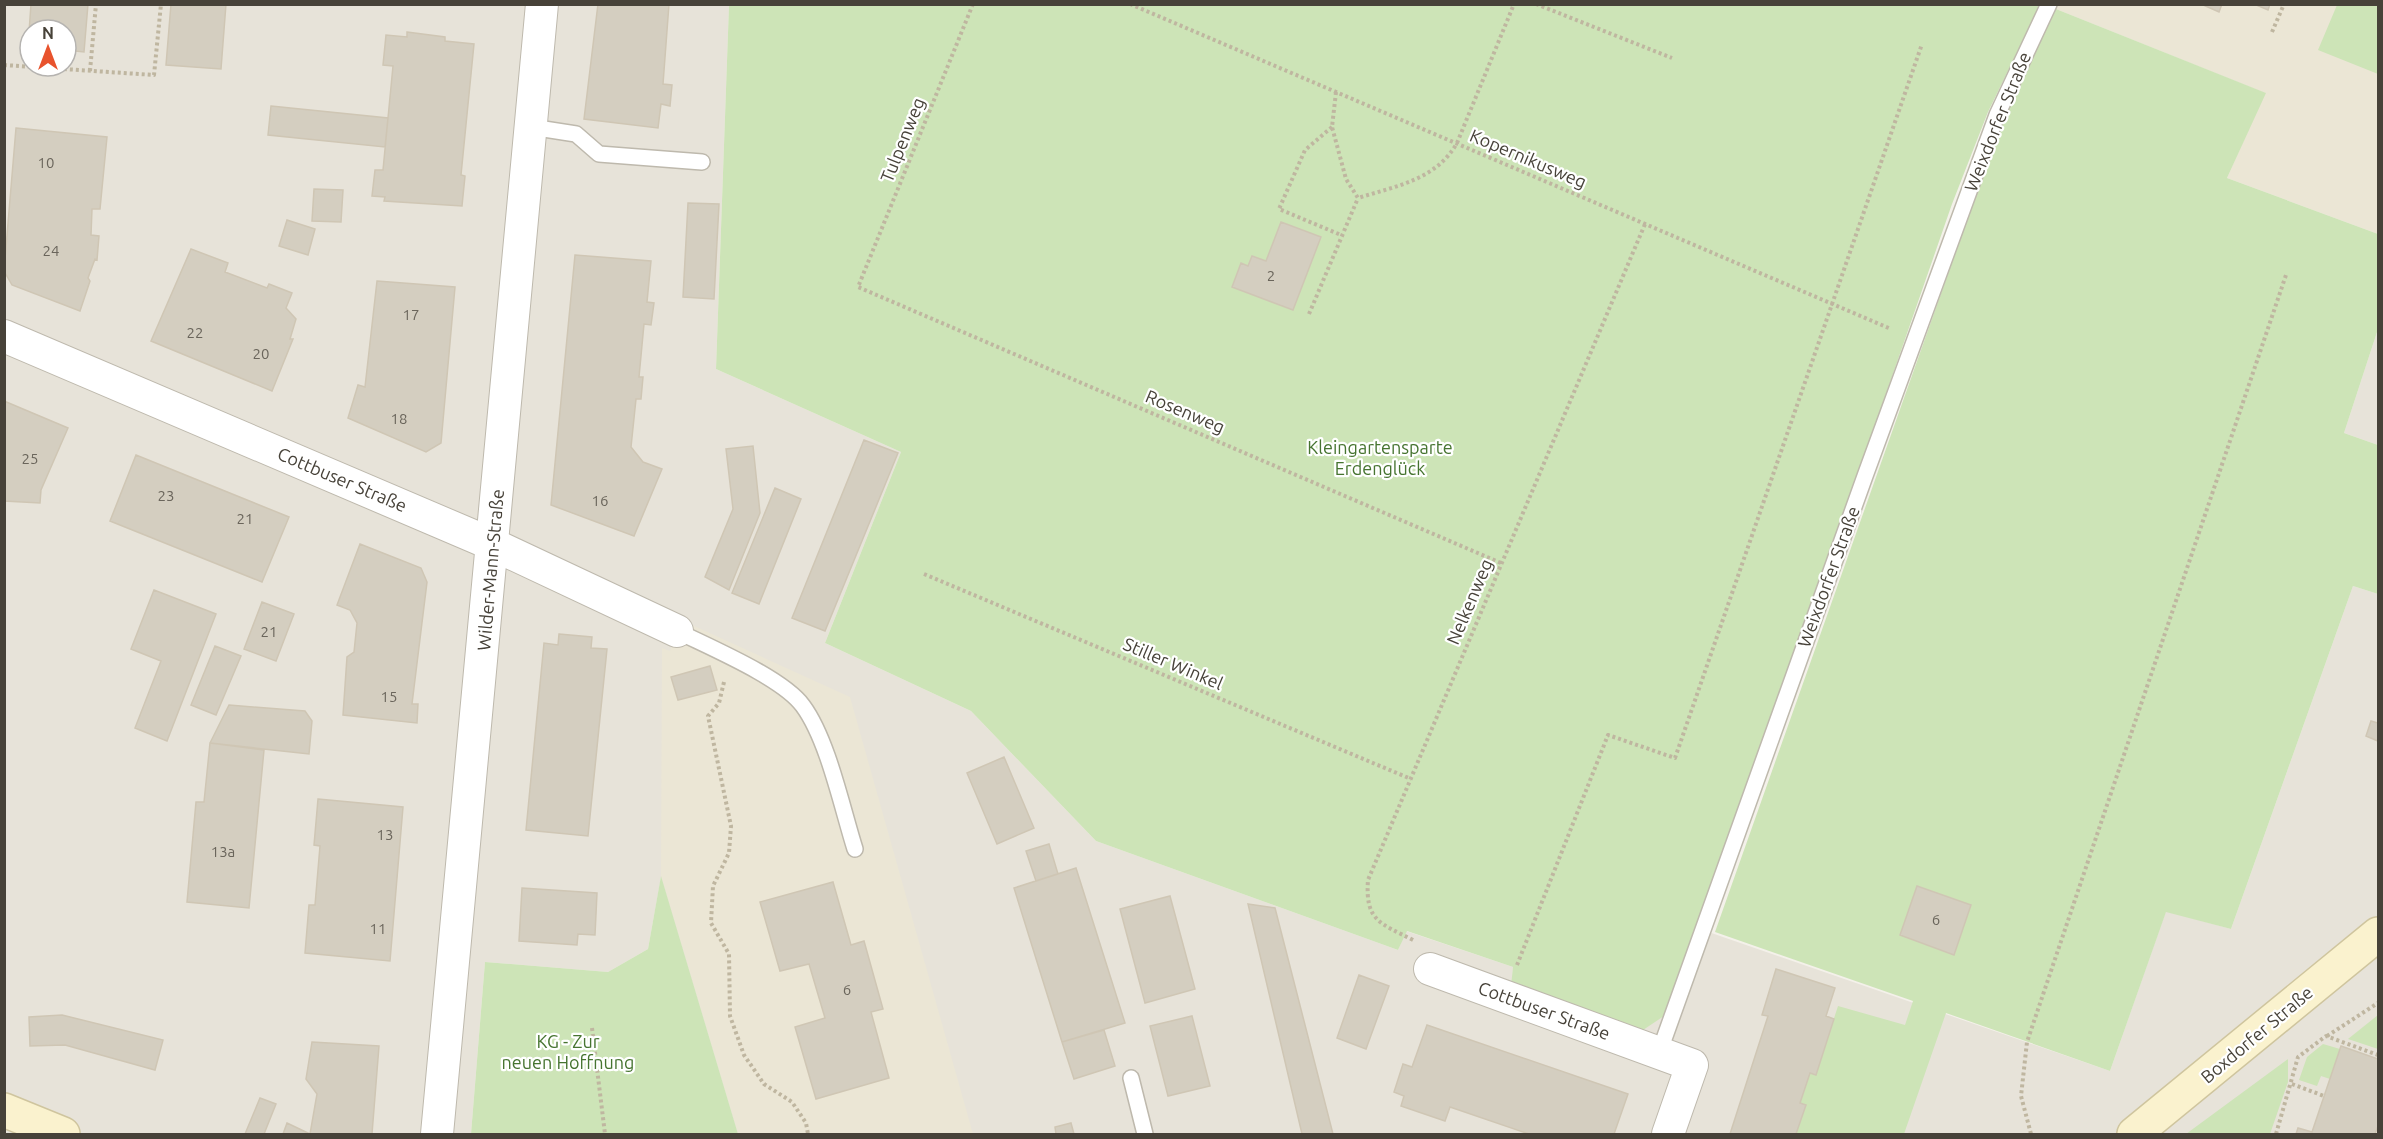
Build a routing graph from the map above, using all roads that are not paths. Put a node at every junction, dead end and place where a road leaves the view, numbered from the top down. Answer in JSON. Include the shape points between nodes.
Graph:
{"nodes":[{"id":1,"x":542,"y":4,"type":"edge"},
{"id":2,"x":2049,"y":4,"type":"edge"},
{"id":3,"x":531,"y":127,"type":"junction"},
{"id":4,"x":702,"y":162,"type":"dead end"},
{"id":5,"x":4,"y":336,"type":"edge"},
{"id":6,"x":494,"y":545,"type":"junction"},
{"id":7,"x":677,"y":631,"type":"joint"},
{"id":8,"x":855,"y":849,"type":"dead end"},
{"id":9,"x":2379,"y":934,"type":"edge"},
{"id":10,"x":1430,"y":969,"type":"road end"},
{"id":11,"x":1659,"y":1053,"type":"junction"},
{"id":12,"x":1131,"y":1078,"type":"dead end"},
{"id":13,"x":4,"y":1110,"type":"edge"},
{"id":14,"x":63,"y":1134,"type":"edge"},
{"id":15,"x":437,"y":1134,"type":"edge"},
{"id":16,"x":1145,"y":1134,"type":"edge"},
{"id":17,"x":1668,"y":1134,"type":"edge"},
{"id":18,"x":2134,"y":1134,"type":"edge"}],
"edges":[{"from":1,"to":3,"type":"street","name":"Wilder-Mann-Straße"},
{"from":2,"to":11,"type":"lane","name":"Weixdorfer Straße","via":[[1997,115]]},
{"from":3,"to":4,"type":"lane","via":[[576,134],[599,154]]},
{"from":3,"to":6,"type":"street","name":"Wilder-Mann-Straße"},
{"from":5,"to":6,"type":"street","name":"Cottbuser Straße"},
{"from":6,"to":7,"type":"street","name":"Cottbuser Straße"},
{"from":6,"to":15,"type":"street","name":"Wilder-Mann-Straße"},
{"from":7,"to":8,"type":"lane","via":[[767,676],[803,705],[821,744]]},
{"from":9,"to":18,"type":"street","name":"Boxdorfer Straße"},
{"from":10,"to":11,"type":"street","name":"Cottbuser Straße"},
{"from":11,"to":17,"type":"street","via":[[1692,1065]]},
{"from":12,"to":16,"type":"lane"},
{"from":13,"to":14,"type":"street"}]}
